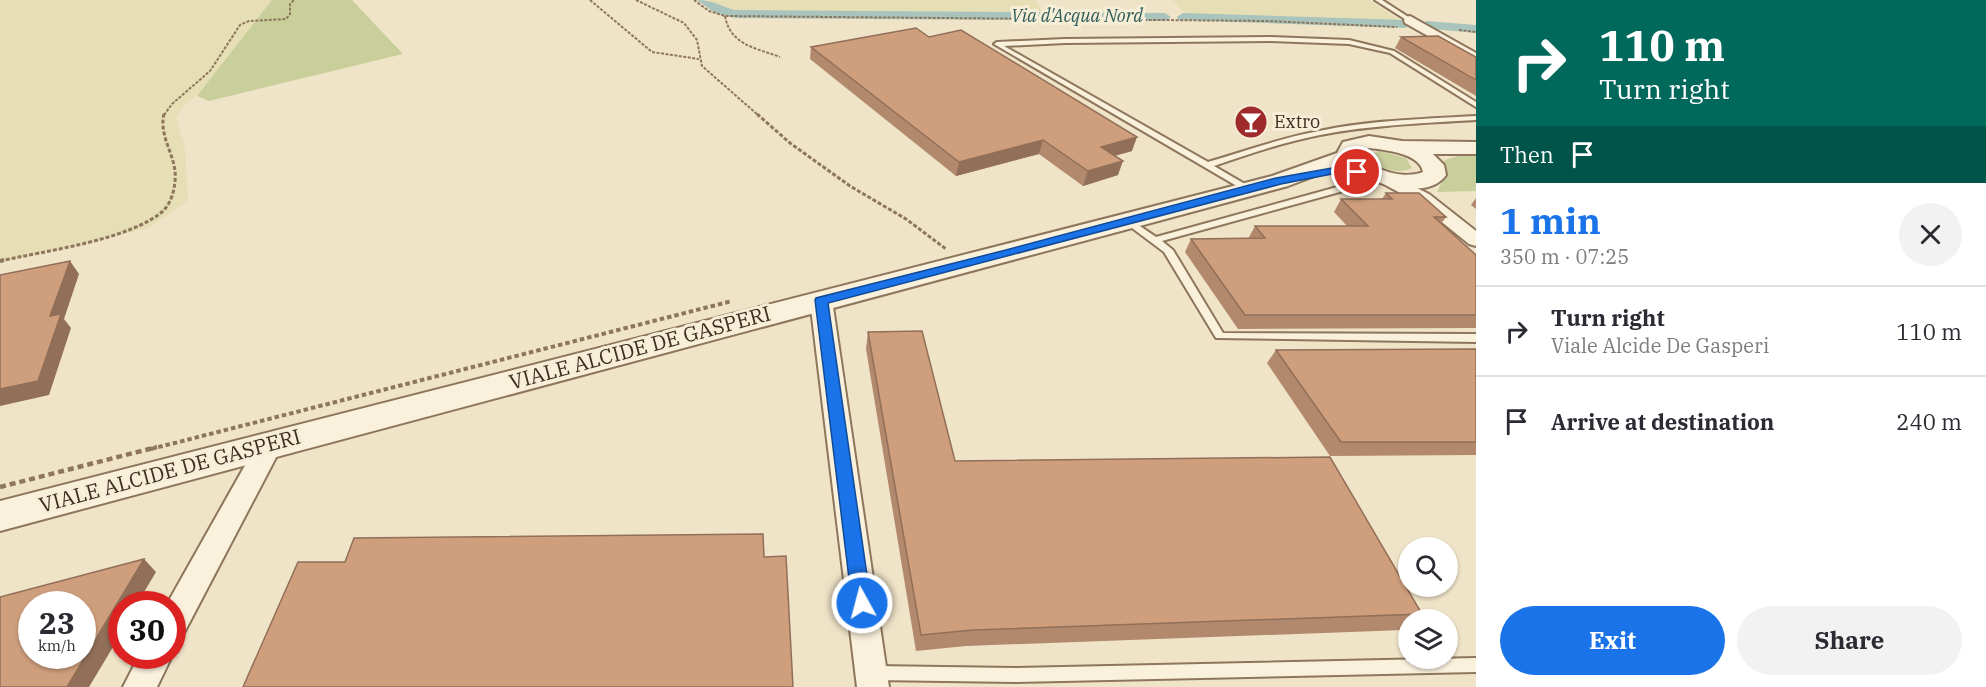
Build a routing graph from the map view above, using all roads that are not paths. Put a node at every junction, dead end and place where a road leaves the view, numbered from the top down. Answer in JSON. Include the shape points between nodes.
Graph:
{"nodes":[{"id":1,"x":1378,"y":0,"type":"edge"},
{"id":2,"x":1416,"y":24,"type":"joint"},
{"id":3,"x":1476,"y":59,"type":"edge"},
{"id":4,"x":1476,"y":105,"type":"edge"},
{"id":5,"x":1476,"y":118,"type":"edge"},
{"id":6,"x":1397,"y":146,"type":"junction"},
{"id":7,"x":1469,"y":148,"type":"edge"},
{"id":8,"x":1348,"y":156,"type":"junction"},
{"id":9,"x":1207,"y":165,"type":"junction"},
{"id":10,"x":1427,"y":171,"type":"junction"},
{"id":11,"x":1374,"y":178,"type":"junction"},
{"id":12,"x":1280,"y":181,"type":"junction"},
{"id":13,"x":1247,"y":189,"type":"junction"},
{"id":14,"x":1443,"y":212,"type":"junction"},
{"id":15,"x":1128,"y":222,"type":"junction"},
{"id":16,"x":1156,"y":240,"type":"junction"},
{"id":17,"x":1476,"y":240,"type":"edge"},
{"id":18,"x":821,"y":300,"type":"junction"},
{"id":19,"x":1476,"y":338,"type":"edge"},
{"id":20,"x":270,"y":444,"type":"junction"},
{"id":21,"x":0,"y":516,"type":"edge"},
{"id":22,"x":186,"y":599,"type":"edge"},
{"id":23,"x":1476,"y":665,"type":"edge"},
{"id":24,"x":149,"y":669,"type":"edge"},
{"id":25,"x":872,"y":680,"type":"edge"},
{"id":26,"x":139,"y":687,"type":"edge"}],
"edges":[{"from":1,"to":2,"type":"lane"},
{"from":2,"to":3,"type":"street"},
{"from":4,"to":9,"type":"lane","via":[[1392,52],[1349,42],[1065,40],[997,44]]},
{"from":5,"to":9,"type":"lane","via":[[1332,130]]},
{"from":6,"to":7,"type":"street"},
{"from":6,"to":8,"type":"street","name":"VIALE ALCIDE DE GASPERI","via":[[1358,143],[1350,146]]},
{"from":6,"to":10,"type":"street"},
{"from":7,"to":10,"type":"street","via":[[1441,154]]},
{"from":8,"to":11,"type":"street"},
{"from":8,"to":12,"type":"street","name":"VIALE ALCIDE DE GASPERI"},
{"from":9,"to":13,"type":"lane"},
{"from":10,"to":11,"type":"street","name":"VIALE ALCIDE DE GASPERI","via":[[1399,180]]},
{"from":10,"to":14,"type":"street"},
{"from":11,"to":12,"type":"street","name":"VIALE ALCIDE DE GASPERI","via":[[1332,171]]},
{"from":11,"to":14,"type":"street","via":[[1408,189]]},
{"from":11,"to":16,"type":"lane"},
{"from":12,"to":13,"type":"street","name":"VIALE ALCIDE DE GASPERI"},
{"from":13,"to":15,"type":"street","name":"VIALE ALCIDE DE GASPERI"},
{"from":14,"to":17,"type":"street"},
{"from":15,"to":16,"type":"lane"},
{"from":15,"to":18,"type":"street","name":"VIALE ALCIDE DE GASPERI"},
{"from":16,"to":19,"type":"lane","via":[[1168,250],[1220,336]]},
{"from":18,"to":20,"type":"street","name":"VIALE ALCIDE DE GASPERI"},
{"from":18,"to":25,"type":"street"},
{"from":20,"to":21,"type":"street","name":"VIALE ALCIDE DE GASPERI"},
{"from":20,"to":22,"type":"street"},
{"from":23,"to":25,"type":"lane"},
{"from":24,"to":26,"type":"street"}]}
